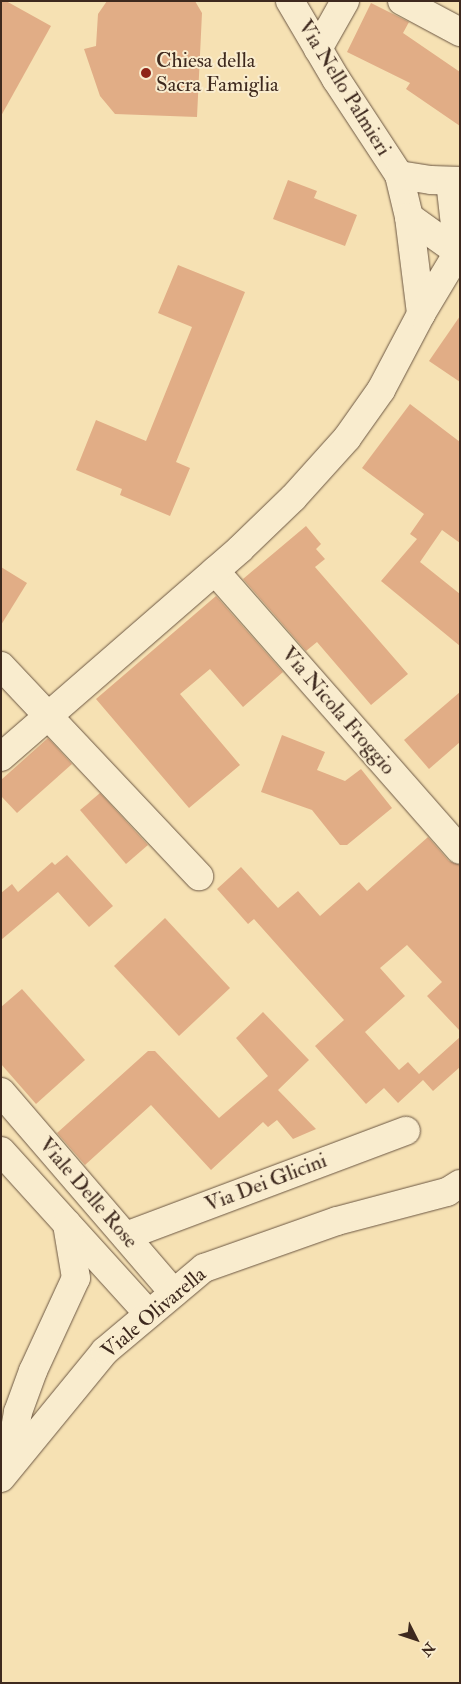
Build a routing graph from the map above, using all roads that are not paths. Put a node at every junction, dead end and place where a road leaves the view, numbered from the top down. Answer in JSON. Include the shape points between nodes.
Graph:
{"nodes":[{"id":1,"x":290,"y":1,"type":"edge"},
{"id":2,"x":345,"y":1,"type":"edge"},
{"id":3,"x":402,"y":1,"type":"edge"},
{"id":4,"x":460,"y":32,"type":"edge"},
{"id":5,"x":318,"y":49,"type":"junction"},
{"id":6,"x":399,"y":175,"type":"junction"},
{"id":7,"x":455,"y":181,"type":"edge"},
{"id":8,"x":410,"y":217,"type":"junction"},
{"id":9,"x":459,"y":251,"type":"edge"},
{"id":10,"x":421,"y":314,"type":"junction"},
{"id":11,"x":216,"y":571,"type":"junction"},
{"id":12,"x":1,"y":666,"type":"edge"},
{"id":13,"x":50,"y":715,"type":"junction"},
{"id":14,"x":1,"y":757,"type":"edge"},
{"id":15,"x":460,"y":850,"type":"edge"},
{"id":16,"x":199,"y":876,"type":"dead end"},
{"id":17,"x":1,"y":1092,"type":"edge"},
{"id":18,"x":406,"y":1131,"type":"dead end"},
{"id":19,"x":1,"y":1151,"type":"edge"},
{"id":20,"x":460,"y":1184,"type":"edge"},
{"id":21,"x":67,"y":1224,"type":"junction"},
{"id":22,"x":126,"y":1236,"type":"junction"},
{"id":23,"x":174,"y":1293,"type":"junction"},
{"id":24,"x":149,"y":1314,"type":"junction"},
{"id":25,"x":4,"y":1474,"type":"edge"}],
"edges":[{"from":1,"to":5,"type":"street","name":"Via Nello Palmieri"},
{"from":2,"to":5,"type":"street"},
{"from":3,"to":4,"type":"street"},
{"from":5,"to":6,"type":"street","name":"Via Nello Palmieri"},
{"from":6,"to":7,"type":"street"},
{"from":6,"to":8,"type":"street","name":"Via Nello Palmieri"},
{"from":7,"to":9,"type":"street"},
{"from":8,"to":9,"type":"street"},
{"from":8,"to":10,"type":"street","name":"Via Nello Palmieri"},
{"from":9,"to":10,"type":"street"},
{"from":10,"to":11,"type":"street","via":[[381,390],[347,438],[293,498]]},
{"from":11,"to":13,"type":"street"},
{"from":11,"to":15,"type":"street","name":"Via Nicola Froggio"},
{"from":12,"to":13,"type":"street"},
{"from":13,"to":14,"type":"street"},
{"from":13,"to":16,"type":"street"},
{"from":17,"to":22,"type":"street","name":"Viale Delle Rose"},
{"from":18,"to":22,"type":"street","name":"Via Dei Glicini"},
{"from":19,"to":21,"type":"street","name":"Viale Delle Rose"},
{"from":20,"to":23,"type":"street","name":"Viale Olivarella","via":[[447,1192],[337,1221],[204,1268]]},
{"from":21,"to":24,"type":"street","name":"Viale Delle Rose"},
{"from":21,"to":25,"type":"street","via":[[76,1278],[33,1371],[18,1412]]},
{"from":22,"to":23,"type":"street","name":"Viale Delle Rose"},
{"from":23,"to":24,"type":"street","name":"Viale Olivarella"},
{"from":24,"to":25,"type":"street","name":"Viale Olivarella","via":[[105,1351]]}]}
